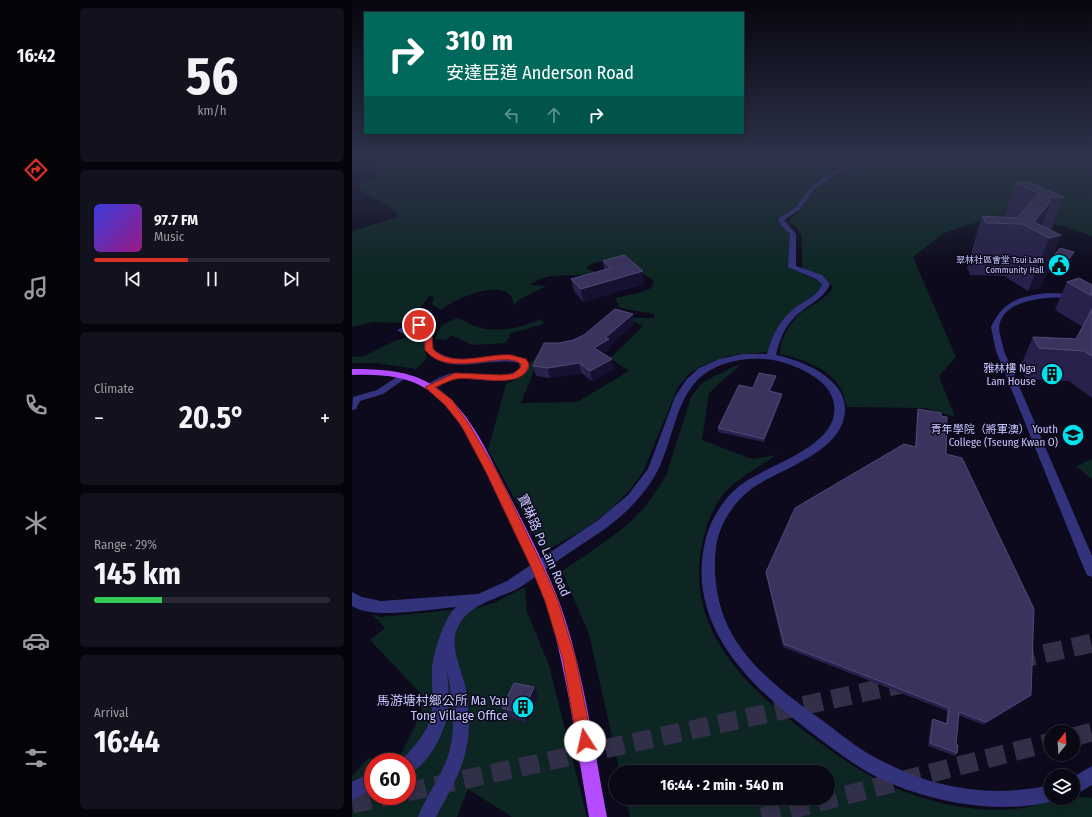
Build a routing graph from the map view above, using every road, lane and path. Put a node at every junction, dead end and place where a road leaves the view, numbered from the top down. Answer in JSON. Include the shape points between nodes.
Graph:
{"nodes":[{"id":1,"x":807,"y":196,"type":"edge"},
{"id":2,"x":1092,"y":297,"type":"edge"},
{"id":3,"x":401,"y":330,"type":"dead end"},
{"id":4,"x":771,"y":357,"type":"junction"},
{"id":5,"x":352,"y":372,"type":"edge"},
{"id":6,"x":403,"y":376,"type":"junction"},
{"id":7,"x":429,"y":387,"type":"junction"},
{"id":8,"x":352,"y":407,"type":"edge"},
{"id":9,"x":537,"y":567,"type":"junction"},
{"id":10,"x":1092,"y":570,"type":"edge"},
{"id":11,"x":352,"y":598,"type":"edge"},
{"id":12,"x":476,"y":599,"type":"junction"},
{"id":13,"x":446,"y":643,"type":"junction"},
{"id":14,"x":416,"y":759,"type":"edge"},
{"id":15,"x":1092,"y":775,"type":"edge"},
{"id":16,"x":1080,"y":783,"type":"edge"},
{"id":17,"x":364,"y":785,"type":"edge"},
{"id":18,"x":352,"y":791,"type":"edge"},
{"id":19,"x":1044,"y":796,"type":"edge"},
{"id":20,"x":427,"y":817,"type":"edge"},
{"id":21,"x":598,"y":817,"type":"edge"}],
"edges":[{"from":1,"to":4,"type":"street","via":[[796,210],[780,219],[794,237],[792,267],[819,277],[826,284],[820,294],[795,311],[779,330]]},
{"from":2,"to":10,"type":"street","via":[[1054,295],[1016,303],[1006,309],[995,326],[1000,351]]},
{"from":3,"to":7,"type":"street","via":[[411,326],[427,326],[429,350],[444,360],[465,361],[503,357],[518,358],[525,364],[515,376],[455,376]]},
{"from":4,"to":9,"type":"street","via":[[744,356],[730,359],[708,367],[694,376],[681,396],[655,464],[638,491],[606,522]]},
{"from":4,"to":19,"type":"street","via":[[799,364],[821,377],[835,393],[840,413],[834,430],[824,441],[747,487],[726,508],[716,527],[709,550],[710,595],[718,623],[735,651],[754,675],[782,700],[843,746],[880,769],[918,786],[954,795],[993,801]]},
{"from":5,"to":6,"type":"main road","name":"寶琳路 Po Lam Road"},
{"from":6,"to":7,"type":"main road","name":"寶琳路 Po Lam Road"},
{"from":6,"to":8,"type":"street","via":[[380,392],[356,399]]},
{"from":7,"to":9,"type":"main road","name":"寶琳路 Po Lam Road","via":[[448,402],[464,424],[493,474]]},
{"from":9,"to":12,"type":"street","via":[[496,593]]},
{"from":9,"to":21,"type":"main road","name":"寶琳路 Po Lam Road","via":[[552,601],[574,678]]},
{"from":11,"to":12,"type":"street","via":[[359,603],[381,607]]},
{"from":12,"to":13,"type":"street","via":[[452,622]]},
{"from":13,"to":14,"type":"street","via":[[440,663],[442,704],[439,720],[431,738]]},
{"from":13,"to":20,"type":"street","via":[[460,698],[459,744],[456,757]]},
{"from":15,"to":16,"type":"street"},
{"from":17,"to":18,"type":"street"}]}
